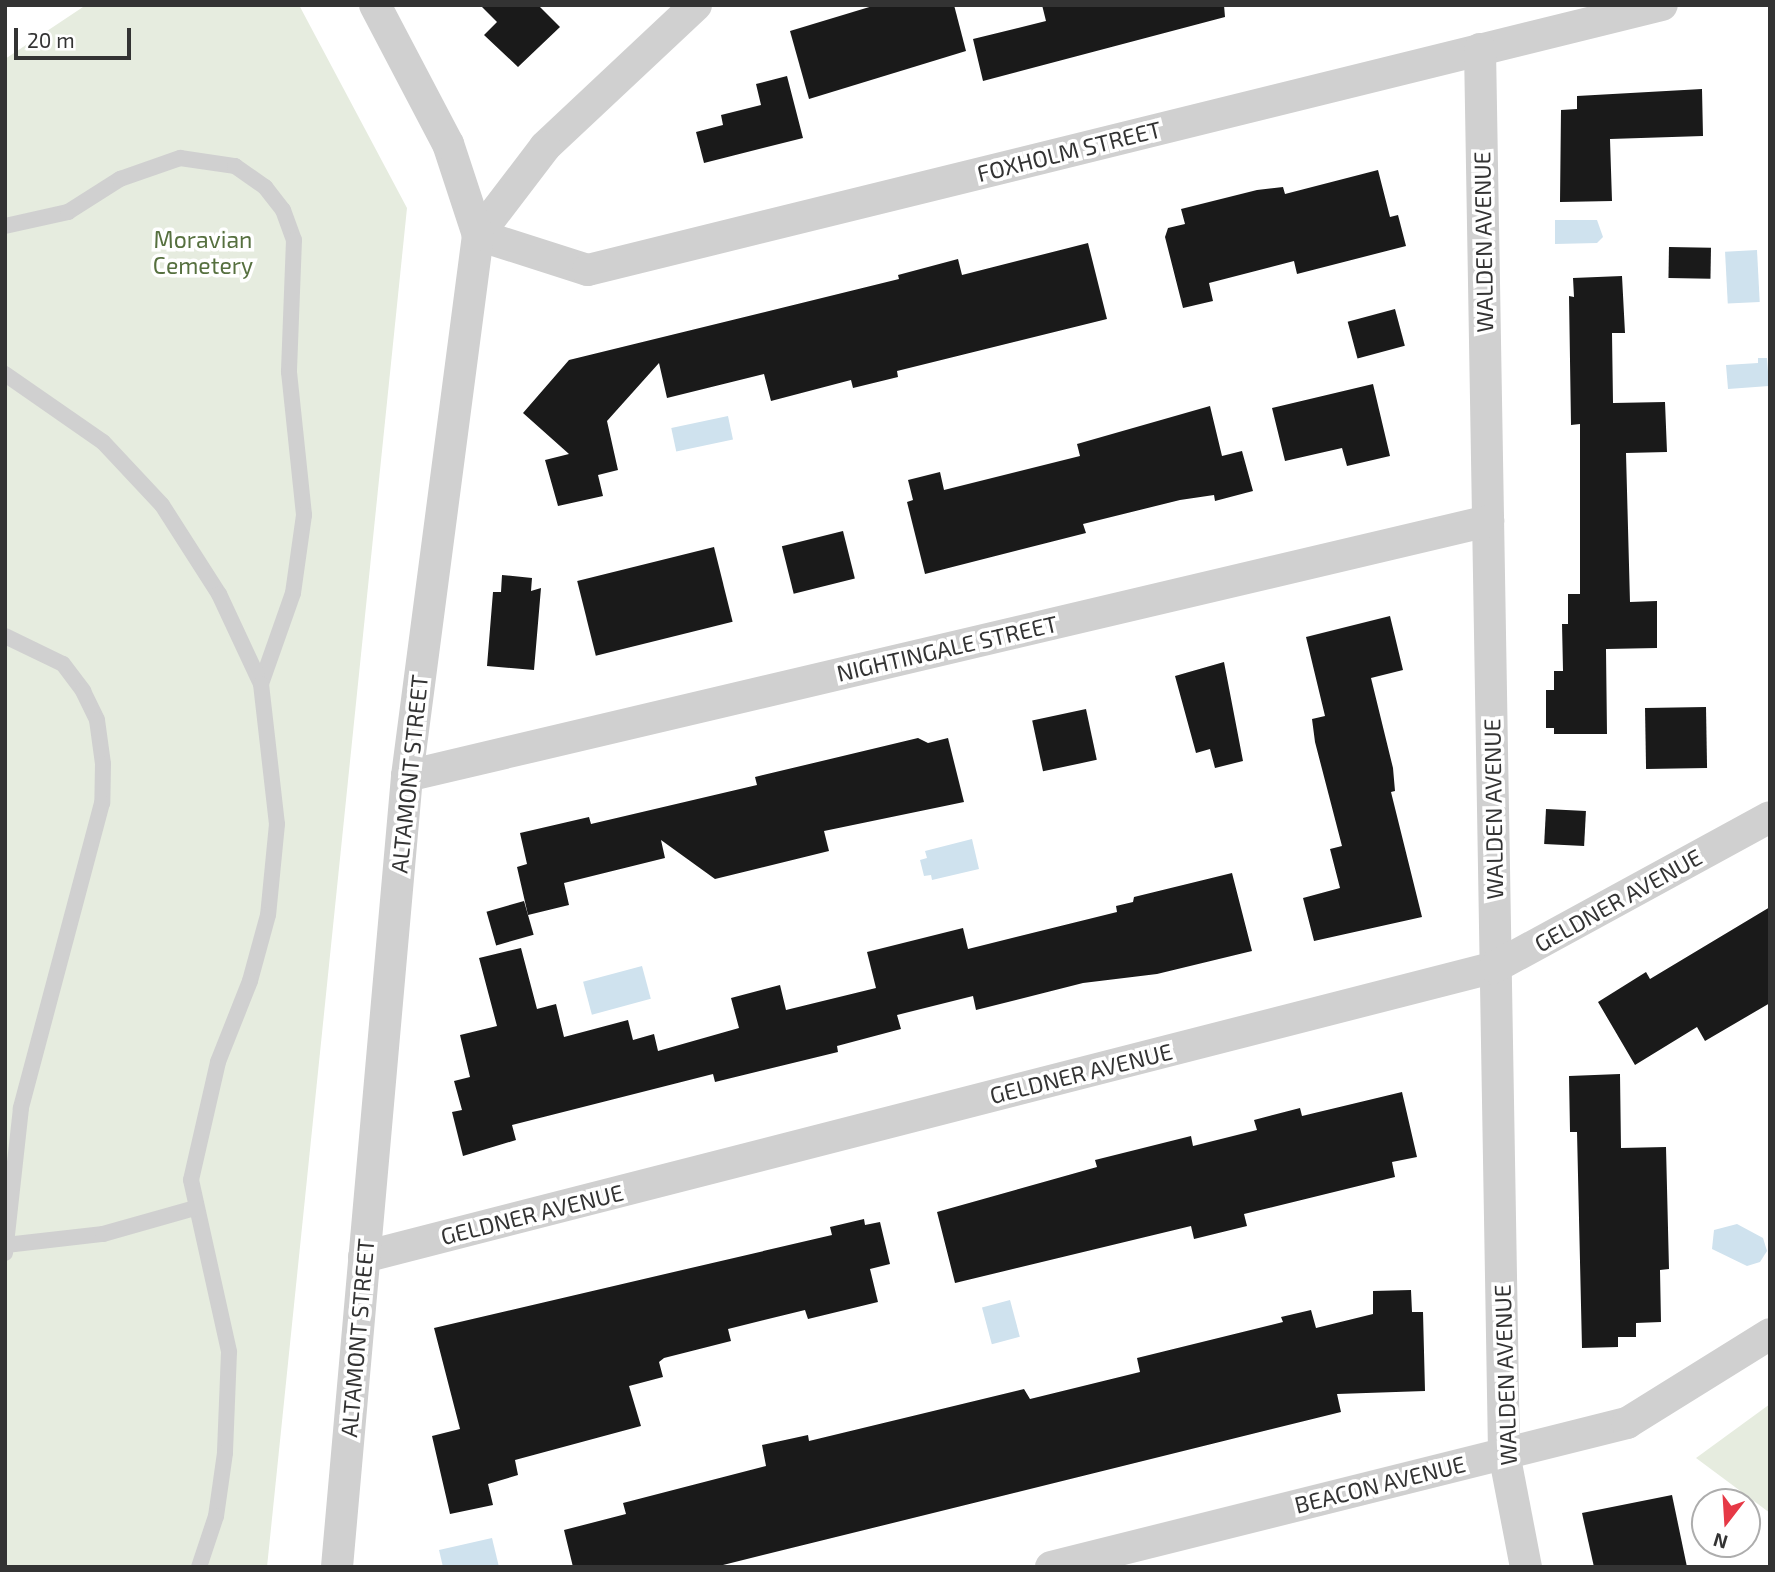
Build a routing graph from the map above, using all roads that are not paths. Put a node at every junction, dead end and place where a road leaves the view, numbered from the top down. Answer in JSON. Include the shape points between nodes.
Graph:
{"nodes":[{"id":1,"x":375,"y":5,"type":"edge"},
{"id":2,"x":696,"y":5,"type":"edge"},
{"id":3,"x":1662,"y":5,"type":"edge"},
{"id":4,"x":1480,"y":48,"type":"junction"},
{"id":5,"x":5,"y":226,"type":"edge"},
{"id":6,"x":478,"y":235,"type":"junction"},
{"id":7,"x":5,"y":374,"type":"edge"},
{"id":8,"x":1488,"y":521,"type":"junction"},
{"id":9,"x":5,"y":636,"type":"edge"},
{"id":10,"x":261,"y":684,"type":"junction"},
{"id":11,"x":407,"y":776,"type":"junction"},
{"id":12,"x":1770,"y":817,"type":"edge"},
{"id":13,"x":1495,"y":967,"type":"junction"},
{"id":14,"x":195,"y":1208,"type":"junction"},
{"id":15,"x":6,"y":1249,"type":"edge"},
{"id":16,"x":364,"y":1257,"type":"junction"},
{"id":17,"x":1770,"y":1334,"type":"edge"},
{"id":18,"x":1504,"y":1453,"type":"junction"},
{"id":19,"x":199,"y":1567,"type":"edge"},
{"id":20,"x":337,"y":1567,"type":"edge"},
{"id":21,"x":1051,"y":1567,"type":"edge"},
{"id":22,"x":1526,"y":1567,"type":"edge"}],
"edges":[{"from":1,"to":6,"type":"street","name":"ALTAMONT STREET","via":[[449,144]]},
{"from":2,"to":6,"type":"street","via":[[545,147]]},
{"from":3,"to":4,"type":"street","name":"FOXHOLM STREET"},
{"from":4,"to":6,"type":"street","name":"FOXHOLM STREET","via":[[588,270]]},
{"from":4,"to":8,"type":"street","name":"WALDEN AVENUE"},
{"from":5,"to":10,"type":"lane","via":[[68,212],[120,179],[180,158],[235,166],[265,187],[284,210],[295,240],[289,372],[304,515],[293,593]]},
{"from":6,"to":11,"type":"street","name":"ALTAMONT STREET"},
{"from":7,"to":10,"type":"lane","via":[[103,442],[162,505],[219,594]]},
{"from":8,"to":11,"type":"street","name":"NIGHTINGALE STREET"},
{"from":8,"to":13,"type":"street","name":"WALDEN AVENUE"},
{"from":9,"to":15,"type":"lane","via":[[63,664],[97,720],[103,764],[102,803],[22,1108]]},
{"from":10,"to":14,"type":"lane","via":[[277,824],[268,915],[250,981],[218,1062],[194,1155]]},
{"from":11,"to":16,"type":"street","name":"ALTAMONT STREET"},
{"from":12,"to":13,"type":"street","name":"GELDNER AVENUE"},
{"from":13,"to":16,"type":"street","name":"GELDNER AVENUE"},
{"from":13,"to":18,"type":"street","name":"WALDEN AVENUE"},
{"from":14,"to":15,"type":"lane","via":[[103,1234]]},
{"from":14,"to":19,"type":"lane","via":[[211,1255],[229,1352],[224,1465],[216,1516]]},
{"from":16,"to":20,"type":"street","name":"ALTAMONT STREET"},
{"from":17,"to":18,"type":"street","name":"BEACON AVENUE","via":[[1627,1423]]},
{"from":18,"to":21,"type":"street","name":"BEACON AVENUE"},
{"from":18,"to":22,"type":"street","name":"WALDEN AVENUE"}]}
